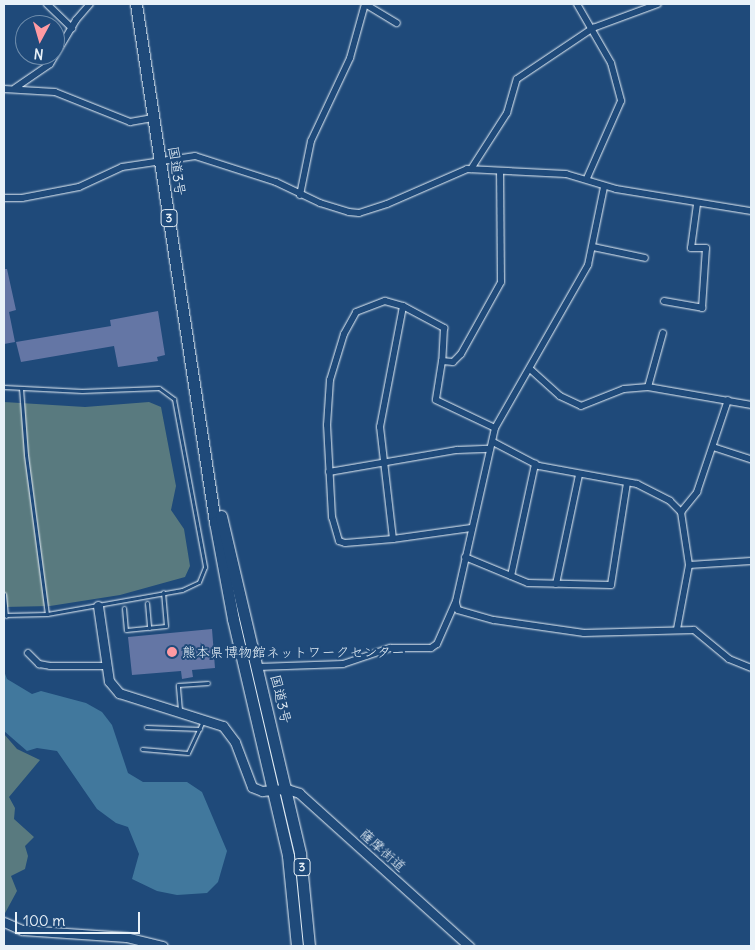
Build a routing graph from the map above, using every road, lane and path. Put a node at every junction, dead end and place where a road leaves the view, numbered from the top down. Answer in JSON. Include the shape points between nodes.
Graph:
{"nodes":[{"id":1,"x":47,"y":4,"type":"edge"},
{"id":2,"x":90,"y":4,"type":"edge"},
{"id":3,"x":136,"y":4,"type":"edge"},
{"id":4,"x":365,"y":4,"type":"edge"},
{"id":5,"x":577,"y":4,"type":"edge"},
{"id":6,"x":658,"y":4,"type":"edge"},
{"id":7,"x":396,"y":23,"type":"dead end"},
{"id":8,"x":72,"y":28,"type":"junction"},
{"id":9,"x":593,"y":28,"type":"junction"},
{"id":10,"x":4,"y":88,"type":"edge"},
{"id":11,"x":15,"y":88,"type":"junction"},
{"id":12,"x":153,"y":118,"type":"junction"},
{"id":13,"x":160,"y":160,"type":"junction"},
{"id":14,"x":471,"y":169,"type":"junction"},
{"id":15,"x":500,"y":171,"type":"junction"},
{"id":16,"x":587,"y":178,"type":"junction"},
{"id":17,"x":604,"y":187,"type":"junction"},
{"id":18,"x":300,"y":194,"type":"junction"},
{"id":19,"x":4,"y":198,"type":"edge"},
{"id":20,"x":697,"y":204,"type":"junction"},
{"id":21,"x":751,"y":211,"type":"edge"},
{"id":22,"x":593,"y":246,"type":"junction"},
{"id":23,"x":645,"y":258,"type":"dead end"},
{"id":24,"x":664,"y":301,"type":"dead end"},
{"id":25,"x":403,"y":306,"type":"junction"},
{"id":26,"x":663,"y":333,"type":"dead end"},
{"id":27,"x":442,"y":361,"type":"junction"},
{"id":28,"x":530,"y":368,"type":"junction"},
{"id":29,"x":4,"y":387,"type":"edge"},
{"id":30,"x":648,"y":387,"type":"junction"},
{"id":31,"x":21,"y":388,"type":"junction"},
{"id":32,"x":728,"y":400,"type":"junction"},
{"id":33,"x":750,"y":402,"type":"edge"},
{"id":34,"x":495,"y":428,"type":"junction"},
{"id":35,"x":203,"y":431,"type":"junction"},
{"id":36,"x":494,"y":442,"type":"junction"},
{"id":37,"x":713,"y":447,"type":"junction"},
{"id":38,"x":490,"y":449,"type":"junction"},
{"id":39,"x":751,"y":460,"type":"edge"},
{"id":40,"x":535,"y":464,"type":"junction"},
{"id":41,"x":383,"y":465,"type":"junction"},
{"id":42,"x":329,"y":472,"type":"junction"},
{"id":43,"x":579,"y":475,"type":"junction"},
{"id":44,"x":627,"y":483,"type":"junction"},
{"id":45,"x":681,"y":512,"type":"junction"},
{"id":46,"x":471,"y":528,"type":"junction"},
{"id":47,"x":393,"y":539,"type":"junction"},
{"id":48,"x":465,"y":557,"type":"junction"},
{"id":49,"x":751,"y":561,"type":"edge"},
{"id":50,"x":689,"y":564,"type":"junction"},
{"id":51,"x":510,"y":576,"type":"junction"},
{"id":52,"x":556,"y":584,"type":"junction"},
{"id":53,"x":163,"y":592,"type":"junction"},
{"id":54,"x":4,"y":594,"type":"edge"},
{"id":55,"x":456,"y":602,"type":"junction"},
{"id":56,"x":147,"y":603,"type":"dead end"},
{"id":57,"x":98,"y":606,"type":"junction"},
{"id":58,"x":124,"y":608,"type":"dead end"},
{"id":59,"x":47,"y":614,"type":"junction"},
{"id":60,"x":5,"y":616,"type":"edge"},
{"id":61,"x":149,"y":628,"type":"junction"},
{"id":62,"x":676,"y":629,"type":"junction"},
{"id":63,"x":28,"y":653,"type":"dead end"},
{"id":64,"x":107,"y":666,"type":"junction"},
{"id":65,"x":258,"y":667,"type":"junction"},
{"id":66,"x":751,"y":668,"type":"edge"},
{"id":67,"x":208,"y":684,"type":"dead end"},
{"id":68,"x":180,"y":711,"type":"junction"},
{"id":69,"x":205,"y":718,"type":"junction"},
{"id":70,"x":146,"y":727,"type":"dead end"},
{"id":71,"x":200,"y":729,"type":"junction"},
{"id":72,"x":142,"y":749,"type":"dead end"},
{"id":73,"x":286,"y":789,"type":"junction"},
{"id":74,"x":271,"y":790,"type":"junction"},
{"id":75,"x":4,"y":922,"type":"edge"},
{"id":76,"x":163,"y":946,"type":"edge"},
{"id":77,"x":297,"y":946,"type":"edge"},
{"id":78,"x":309,"y":946,"type":"edge"},
{"id":79,"x":469,"y":946,"type":"edge"}],
"edges":[{"from":1,"to":8,"type":"street"},
{"from":2,"to":8,"type":"street"},
{"from":3,"to":12,"type":"highway","name":"国道3号","number":"3"},
{"from":4,"to":7,"type":"street"},
{"from":4,"to":18,"type":"street","via":[[350,58],[311,141]]},
{"from":5,"to":9,"type":"street"},
{"from":6,"to":9,"type":"street"},
{"from":8,"to":11,"type":"street","via":[[50,64]]},
{"from":9,"to":14,"type":"street","via":[[517,80],[507,113]]},
{"from":9,"to":16,"type":"street","via":[[611,62],[621,101]]},
{"from":10,"to":11,"type":"street"},
{"from":11,"to":12,"type":"street","via":[[55,92],[88,103],[120,120],[130,122]]},
{"from":12,"to":13,"type":"highway","name":"国道3号","number":"3"},
{"from":13,"to":18,"type":"street","via":[[195,156],[276,182]]},
{"from":13,"to":19,"type":"street","via":[[122,166],[79,187],[22,198]]},
{"from":13,"to":35,"type":"highway","name":"国道3号","number":"3"},
{"from":14,"to":15,"type":"street"},
{"from":14,"to":18,"type":"street","via":[[358,213]]},
{"from":15,"to":16,"type":"street","via":[[549,171]]},
{"from":15,"to":27,"type":"street","via":[[501,282],[461,354],[453,362]]},
{"from":16,"to":17,"type":"street"},
{"from":17,"to":20,"type":"street"},
{"from":17,"to":22,"type":"street"},
{"from":20,"to":21,"type":"street"},
{"from":20,"to":24,"type":"street","via":[[691,248],[706,248],[702,308]]},
{"from":22,"to":23,"type":"street"},
{"from":22,"to":28,"type":"street","via":[[588,265]]},
{"from":25,"to":27,"type":"street","via":[[444,328]]},
{"from":25,"to":41,"type":"street","via":[[380,427]]},
{"from":25,"to":42,"type":"street","via":[[385,301],[356,312],[344,334],[330,380],[326,425]]},
{"from":26,"to":30,"type":"street"},
{"from":27,"to":34,"type":"street","via":[[436,400]]},
{"from":28,"to":30,"type":"street","via":[[560,396],[581,406],[624,389]]},
{"from":28,"to":34,"type":"street"},
{"from":29,"to":31,"type":"lane"},
{"from":30,"to":32,"type":"street"},
{"from":31,"to":53,"type":"lane","via":[[82,391],[159,388],[174,399],[205,567],[200,582]]},
{"from":31,"to":59,"type":"lane","via":[[26,455]]},
{"from":32,"to":33,"type":"street"},
{"from":32,"to":37,"type":"street"},
{"from":34,"to":36,"type":"street"},
{"from":35,"to":65,"type":"highway","name":"国道3号","number":"3"},
{"from":35,"to":74,"type":"highway","name":"国道3号","number":"3","via":[[231,609]]},
{"from":36,"to":38,"type":"street"},
{"from":36,"to":40,"type":"street"},
{"from":37,"to":39,"type":"street"},
{"from":37,"to":45,"type":"street","via":[[697,492]]},
{"from":38,"to":41,"type":"street","via":[[457,450]]},
{"from":38,"to":46,"type":"street"},
{"from":40,"to":43,"type":"street"},
{"from":40,"to":51,"type":"street"},
{"from":41,"to":42,"type":"street"},
{"from":41,"to":47,"type":"street"},
{"from":42,"to":47,"type":"street","via":[[332,517],[339,541]]},
{"from":43,"to":44,"type":"street"},
{"from":43,"to":52,"type":"street"},
{"from":44,"to":45,"type":"street","via":[[654,491]]},
{"from":44,"to":52,"type":"street","via":[[611,585]]},
{"from":45,"to":50,"type":"street"},
{"from":46,"to":47,"type":"street"},
{"from":46,"to":48,"type":"street"},
{"from":48,"to":51,"type":"street"},
{"from":48,"to":55,"type":"street"},
{"from":49,"to":50,"type":"street"},
{"from":50,"to":62,"type":"street"},
{"from":51,"to":52,"type":"street","via":[[528,584]]},
{"from":53,"to":57,"type":"lane"},
{"from":53,"to":61,"type":"lane","via":[[166,626]]},
{"from":54,"to":60,"type":"lane"},
{"from":55,"to":62,"type":"street","via":[[458,610],[527,626],[584,633]]},
{"from":55,"to":65,"type":"street","via":[[437,644],[431,648],[390,648],[343,664]]},
{"from":56,"to":61,"type":"lane"},
{"from":57,"to":59,"type":"lane"},
{"from":57,"to":64,"type":"street"},
{"from":58,"to":61,"type":"lane","via":[[126,630]]},
{"from":59,"to":60,"type":"lane"},
{"from":62,"to":66,"type":"street","via":[[694,630],[729,659]]},
{"from":63,"to":64,"type":"street","via":[[39,664],[50,666]]},
{"from":64,"to":68,"type":"street","via":[[110,681],[119,693]]},
{"from":65,"to":73,"type":"highway","name":"国道3号","number":"3"},
{"from":67,"to":68,"type":"lane","via":[[178,685]]},
{"from":68,"to":69,"type":"street"},
{"from":69,"to":71,"type":"lane"},
{"from":69,"to":74,"type":"street","via":[[230,733],[252,787]]},
{"from":70,"to":71,"type":"lane"},
{"from":71,"to":72,"type":"lane","via":[[188,753]]},
{"from":73,"to":74,"type":"street"},
{"from":73,"to":78,"type":"highway","name":"国道3号","number":"3","via":[[300,854]]},
{"from":73,"to":79,"type":"street","name":"薩摩街道","via":[[299,793]]},
{"from":74,"to":77,"type":"highway","name":"国道3号","number":"3","via":[[288,856]]},
{"from":75,"to":76,"type":"street","via":[[22,930],[126,937]]}]}
